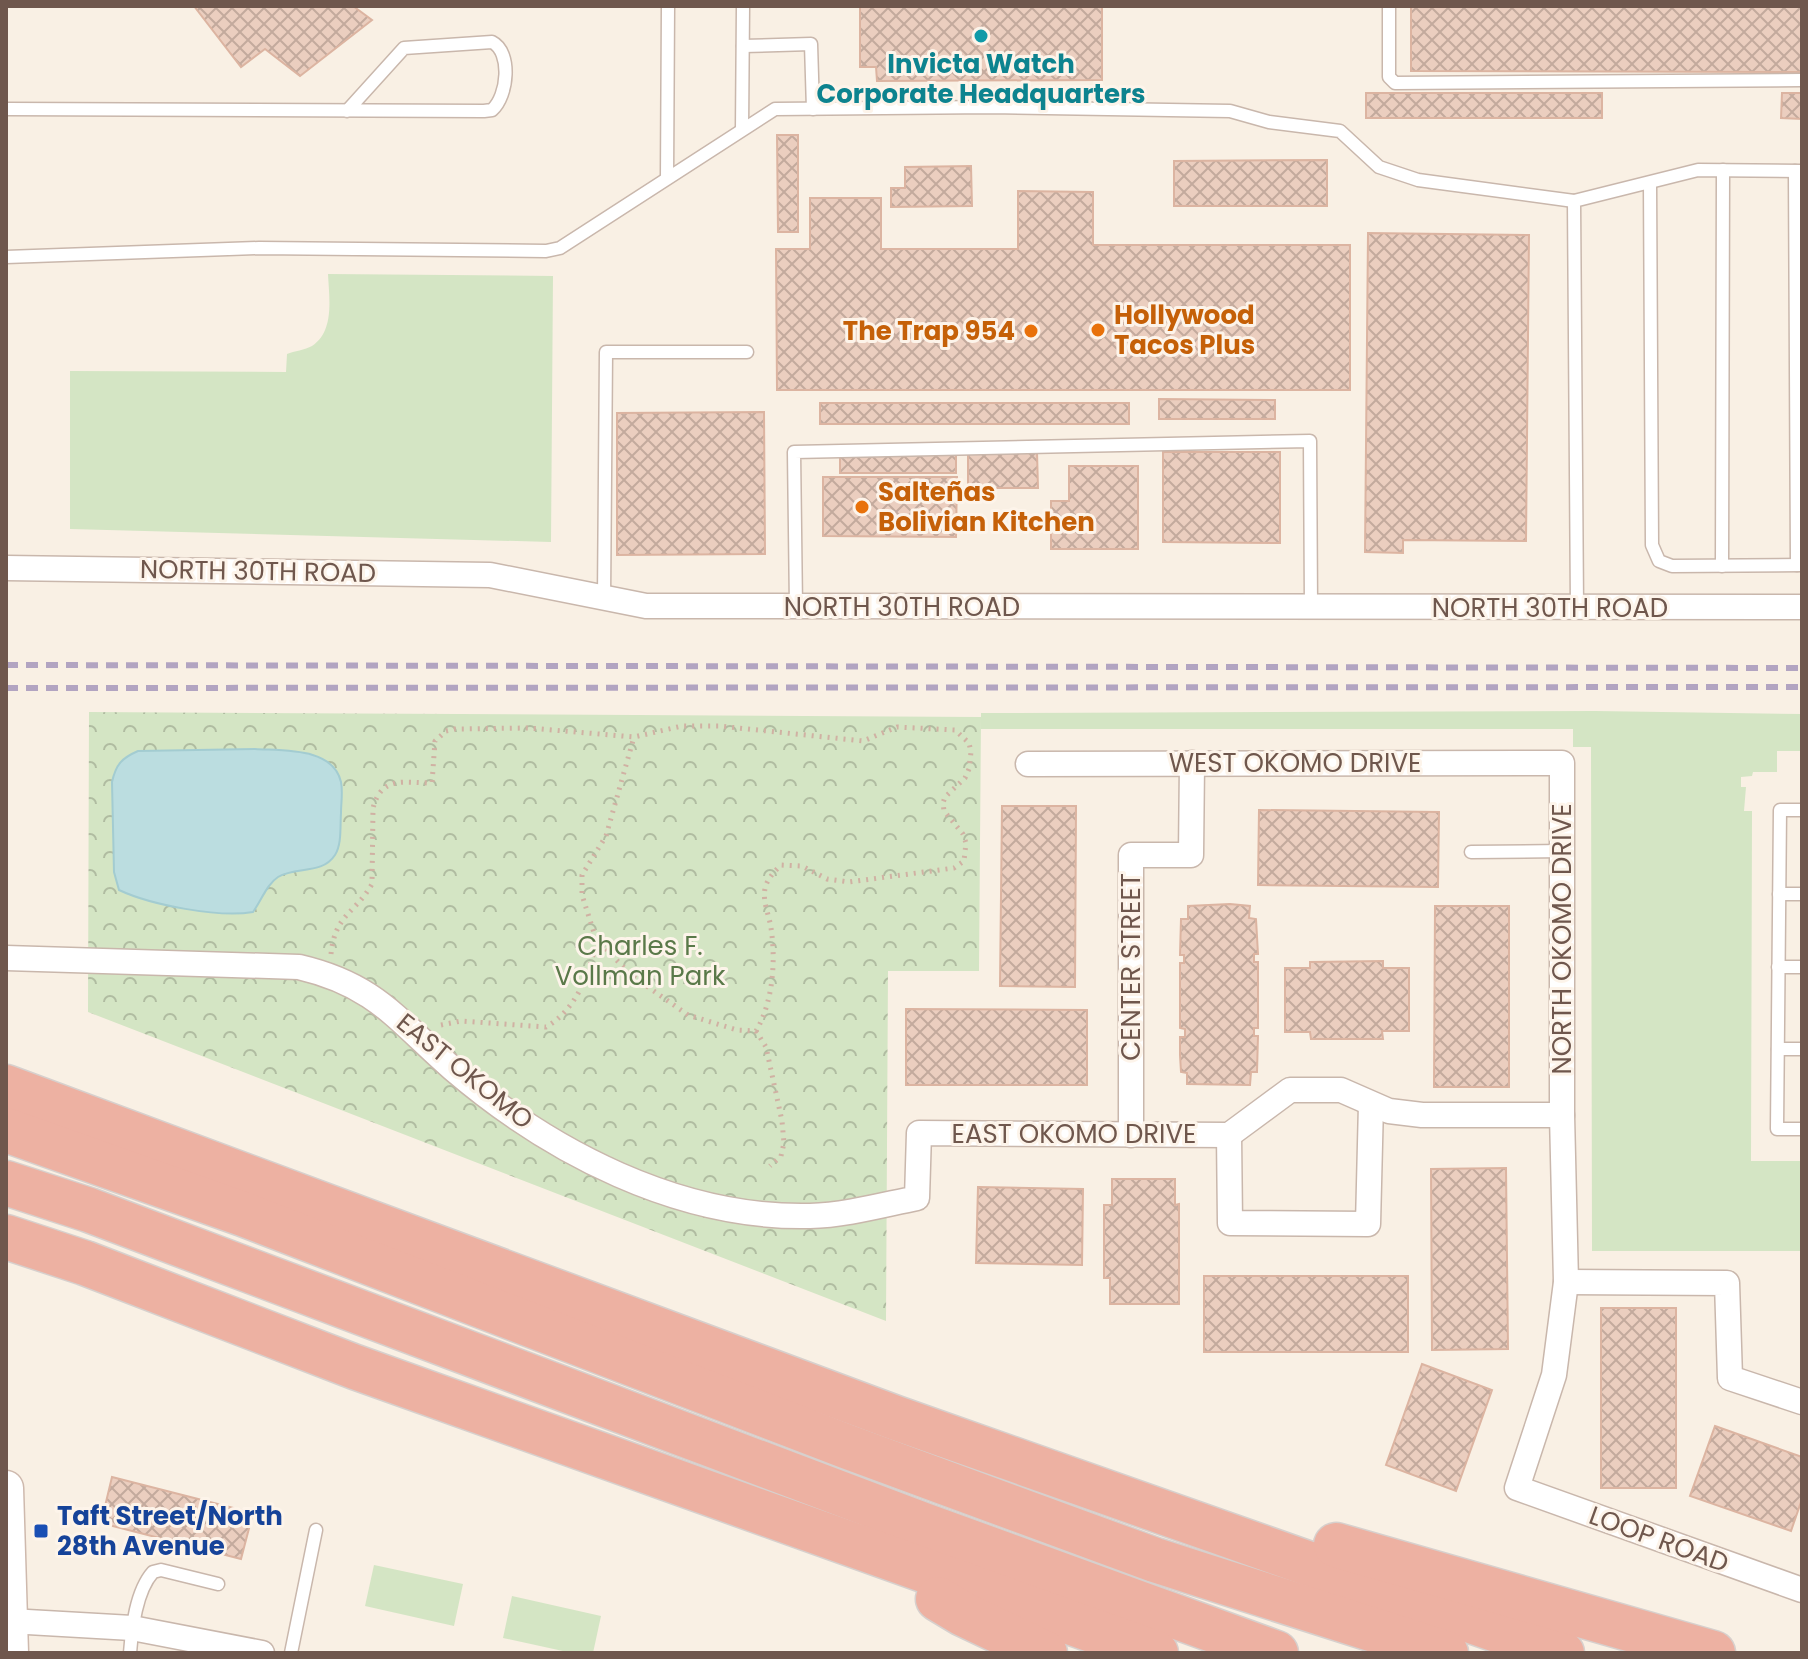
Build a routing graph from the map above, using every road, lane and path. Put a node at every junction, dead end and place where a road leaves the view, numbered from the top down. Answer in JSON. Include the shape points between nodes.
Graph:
{"nodes":[{"id":1,"x":668,"y":6,"type":"edge"},
{"id":2,"x":743,"y":6,"type":"edge"},
{"id":3,"x":1389,"y":6,"type":"edge"},
{"id":4,"x":743,"y":46,"type":"junction"},
{"id":5,"x":1802,"y":80,"type":"edge"},
{"id":6,"x":6,"y":109,"type":"edge"},
{"id":7,"x":813,"y":109,"type":"junction"},
{"id":8,"x":347,"y":111,"type":"junction"},
{"id":9,"x":742,"y":129,"type":"junction"},
{"id":10,"x":1723,"y":170,"type":"junction"},
{"id":11,"x":1798,"y":171,"type":"edge"},
{"id":12,"x":667,"y":178,"type":"junction"},
{"id":13,"x":1650,"y":183,"type":"junction"},
{"id":14,"x":1574,"y":201,"type":"junction"},
{"id":15,"x":6,"y":257,"type":"edge"},
{"id":16,"x":747,"y":352,"type":"dead end"},
{"id":17,"x":1799,"y":565,"type":"edge"},
{"id":18,"x":1722,"y":566,"type":"junction"},
{"id":19,"x":6,"y":568,"type":"edge"},
{"id":20,"x":604,"y":598,"type":"junction"},
{"id":21,"x":796,"y":607,"type":"junction"},
{"id":22,"x":1311,"y":607,"type":"junction"},
{"id":23,"x":1802,"y":607,"type":"edge"},
{"id":24,"x":1577,"y":608,"type":"junction"},
{"id":25,"x":634,"y":737,"type":"junction"},
{"id":26,"x":1192,"y":763,"type":"junction"},
{"id":27,"x":1562,"y":763,"type":"joint"},
{"id":28,"x":1028,"y":764,"type":"dead end"},
{"id":29,"x":1802,"y":810,"type":"edge"},
{"id":30,"x":1563,"y":851,"type":"junction"},
{"id":31,"x":1471,"y":852,"type":"dead end"},
{"id":32,"x":1779,"y":894,"type":"junction"},
{"id":33,"x":1802,"y":894,"type":"edge"},
{"id":34,"x":596,"y":939,"type":"junction"},
{"id":35,"x":6,"y":958,"type":"edge"},
{"id":36,"x":330,"y":963,"type":"dead end"},
{"id":37,"x":1778,"y":967,"type":"junction"},
{"id":38,"x":1802,"y":967,"type":"edge"},
{"id":39,"x":431,"y":1028,"type":"dead end"},
{"id":40,"x":756,"y":1031,"type":"junction"},
{"id":41,"x":1778,"y":1049,"type":"junction"},
{"id":42,"x":1802,"y":1049,"type":"edge"},
{"id":43,"x":6,"y":1087,"type":"edge"},
{"id":44,"x":1371,"y":1104,"type":"junction"},
{"id":45,"x":1562,"y":1115,"type":"junction"},
{"id":46,"x":1802,"y":1129,"type":"edge"},
{"id":47,"x":6,"y":1130,"type":"edge"},
{"id":48,"x":919,"y":1133,"type":"joint"},
{"id":49,"x":1131,"y":1135,"type":"junction"},
{"id":50,"x":1229,"y":1135,"type":"junction"},
{"id":51,"x":87,"y":1136,"type":"junction"},
{"id":52,"x":770,"y":1166,"type":"dead end"},
{"id":53,"x":6,"y":1183,"type":"edge"},
{"id":54,"x":6,"y":1237,"type":"edge"},
{"id":55,"x":1566,"y":1282,"type":"junction"},
{"id":56,"x":1802,"y":1402,"type":"edge"},
{"id":57,"x":896,"y":1418,"type":"junction"},
{"id":58,"x":6,"y":1488,"type":"edge"},
{"id":59,"x":1517,"y":1488,"type":"joint"},
{"id":60,"x":316,"y":1530,"type":"dead end"},
{"id":61,"x":851,"y":1545,"type":"junction"},
{"id":62,"x":218,"y":1584,"type":"dead end"},
{"id":63,"x":1802,"y":1590,"type":"edge"},
{"id":64,"x":132,"y":1628,"type":"junction"},
{"id":65,"x":10,"y":1637,"type":"edge"},
{"id":66,"x":203,"y":1646,"type":"edge"},
{"id":67,"x":130,"y":1653,"type":"edge"},
{"id":68,"x":262,"y":1653,"type":"edge"},
{"id":69,"x":291,"y":1653,"type":"edge"},
{"id":70,"x":1045,"y":1653,"type":"edge"},
{"id":71,"x":1156,"y":1653,"type":"edge"},
{"id":72,"x":1276,"y":1653,"type":"edge"},
{"id":73,"x":1446,"y":1653,"type":"edge"},
{"id":74,"x":1562,"y":1653,"type":"edge"},
{"id":75,"x":1713,"y":1653,"type":"edge"}],
"edges":[{"from":1,"to":12,"type":"lane"},
{"from":2,"to":4,"type":"lane"},
{"from":3,"to":5,"type":"lane","via":[[1389,77],[1395,83]]},
{"from":4,"to":7,"type":"lane","via":[[811,44]]},
{"from":4,"to":9,"type":"lane"},
{"from":6,"to":8,"type":"lane"},
{"from":7,"to":9,"type":"lane","via":[[775,109]]},
{"from":7,"to":14,"type":"lane","via":[[1230,111],[1340,131],[1379,167],[1418,180]]},
{"from":8,"to":8,"type":"lane","via":[[492,110],[503,95],[504,53],[492,42],[404,48]]},
{"from":9,"to":12,"type":"lane"},
{"from":10,"to":11,"type":"lane"},
{"from":10,"to":13,"type":"lane","via":[[1698,170]]},
{"from":10,"to":18,"type":"lane"},
{"from":11,"to":17,"type":"lane"},
{"from":12,"to":15,"type":"lane","via":[[560,248],[546,251],[272,247]]},
{"from":13,"to":14,"type":"lane"},
{"from":13,"to":18,"type":"lane","via":[[1652,545],[1659,561],[1672,566]]},
{"from":14,"to":24,"type":"lane"},
{"from":16,"to":20,"type":"lane","via":[[606,352]]},
{"from":17,"to":18,"type":"lane"},
{"from":19,"to":20,"type":"street","name":"NORTH 30TH ROAD","via":[[490,575]]},
{"from":20,"to":21,"type":"street","name":"NORTH 30TH ROAD","via":[[646,606]]},
{"from":21,"to":22,"type":"street","name":"NORTH 30TH ROAD"},
{"from":21,"to":22,"type":"lane","via":[[794,452],[1310,441]]},
{"from":22,"to":24,"type":"street","name":"NORTH 30TH ROAD"},
{"from":23,"to":24,"type":"street","name":"NORTH 30TH ROAD"},
{"from":25,"to":34,"type":"path","via":[[606,836],[582,875],[582,895]]},
{"from":25,"to":36,"type":"path","via":[[529,728],[455,729],[439,735],[432,783],[394,783],[376,797],[372,884],[336,927]]},
{"from":25,"to":40,"type":"path","via":[[682,726],[719,726],[863,741],[897,727],[955,730],[969,743],[969,769],[943,803],[966,843],[959,866],[849,882],[791,864],[773,873],[764,899],[772,932],[769,999]]},
{"from":26,"to":27,"type":"street","name":"WEST OKOMO DRIVE"},
{"from":26,"to":28,"type":"street","name":"WEST OKOMO DRIVE"},
{"from":26,"to":49,"type":"street","name":"CENTER STREET","via":[[1191,855],[1131,855]]},
{"from":27,"to":30,"type":"street","name":"NORTH OKOMO DRIVE"},
{"from":29,"to":32,"type":"lane","via":[[1780,810]]},
{"from":30,"to":31,"type":"lane"},
{"from":30,"to":45,"type":"street","name":"NORTH OKOMO DRIVE"},
{"from":32,"to":33,"type":"lane"},
{"from":32,"to":37,"type":"lane"},
{"from":34,"to":39,"type":"path","via":[[584,982],[558,1021],[546,1027],[461,1021]]},
{"from":34,"to":40,"type":"path","via":[[631,975],[688,1015]]},
{"from":35,"to":48,"type":"street","name":"EAST OKOMO","via":[[299,967],[328,974],[385,1005],[454,1070],[553,1141],[635,1181],[738,1211],[811,1216],[917,1198]]},
{"from":37,"to":38,"type":"lane"},
{"from":37,"to":41,"type":"lane"},
{"from":40,"to":52,"type":"path","via":[[766,1047],[782,1121],[781,1156]]},
{"from":41,"to":42,"type":"lane"},
{"from":41,"to":46,"type":"lane","via":[[1777,1129]]},
{"from":43,"to":51,"type":"highway"},
{"from":44,"to":45,"type":"street","name":"EAST OKOMO DRIVE","via":[[1422,1115]]},
{"from":44,"to":50,"type":"street","name":"EAST OKOMO DRIVE","via":[[1341,1090],[1290,1090]]},
{"from":44,"to":50,"type":"street","name":"EAST OKOMO DRIVE","via":[[1368,1224],[1230,1223]]},
{"from":45,"to":55,"type":"street","name":"NORTH OKOMO DRIVE"},
{"from":47,"to":51,"type":"highway"},
{"from":48,"to":49,"type":"street","name":"EAST OKOMO DRIVE"},
{"from":49,"to":50,"type":"street","name":"EAST OKOMO DRIVE"},
{"from":51,"to":57,"type":"highway"},
{"from":51,"to":73,"type":"highway","via":[[243,1214],[848,1447],[1155,1560]]},
{"from":53,"to":72,"type":"highway"},
{"from":54,"to":61,"type":"highway"},
{"from":55,"to":56,"type":"street","via":[[1727,1283],[1730,1378]]},
{"from":55,"to":59,"type":"street","name":"NORTH OKOMO DRIVE","via":[[1554,1375]]},
{"from":57,"to":74,"type":"highway"},
{"from":57,"to":75,"type":"highway"},
{"from":58,"to":65,"type":"street"},
{"from":59,"to":63,"type":"street","name":"LOOP ROAD"},
{"from":60,"to":69,"type":"lane"},
{"from":61,"to":70,"type":"highway","via":[[963,1614]]},
{"from":61,"to":71,"type":"highway"},
{"from":62,"to":64,"type":"lane","via":[[153,1572]]},
{"from":64,"to":65,"type":"street"},
{"from":64,"to":66,"type":"street"},
{"from":64,"to":67,"type":"lane"},
{"from":66,"to":68,"type":"street"}]}
